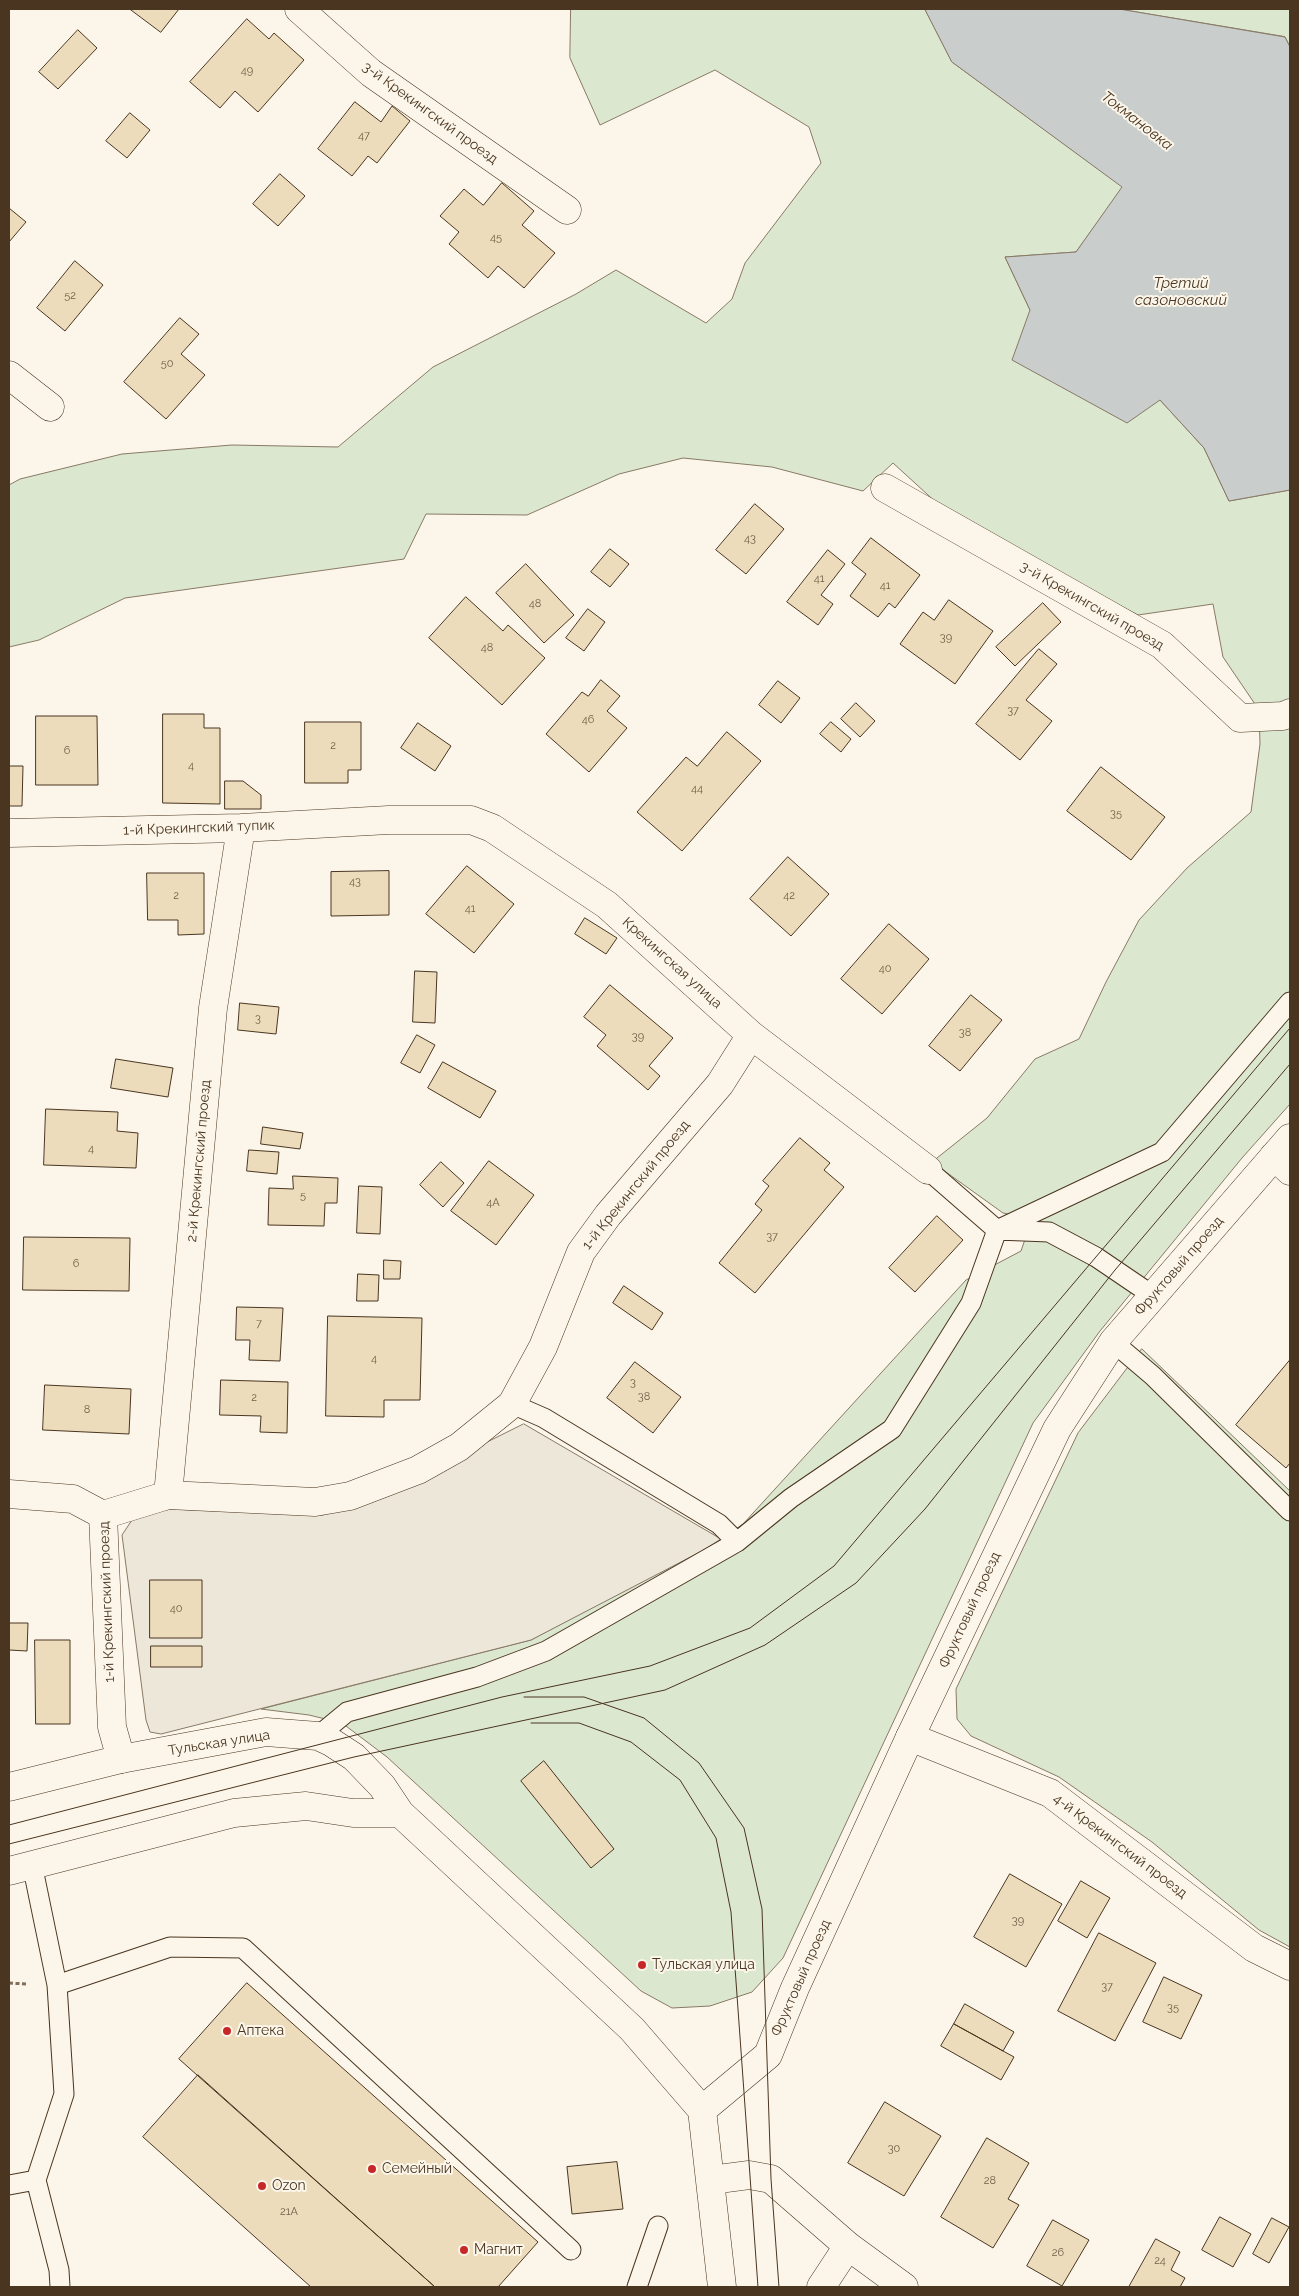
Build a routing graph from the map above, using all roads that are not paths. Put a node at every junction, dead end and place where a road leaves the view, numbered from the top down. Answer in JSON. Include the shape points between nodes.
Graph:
{"nodes":[{"id":1,"x":299,"y":9,"type":"edge"},
{"id":2,"x":567,"y":210,"type":"dead end"},
{"id":3,"x":9,"y":375,"type":"edge"},
{"id":4,"x":50,"y":407,"type":"dead end"},
{"id":5,"x":885,"y":488,"type":"dead end"},
{"id":6,"x":1290,"y":713,"type":"edge"},
{"id":7,"x":389,"y":820,"type":"joint"},
{"id":8,"x":241,"y":828,"type":"junction"},
{"id":9,"x":9,"y":832,"type":"edge"},
{"id":10,"x":1290,"y":1002,"type":"edge"},
{"id":11,"x":751,"y":1035,"type":"junction"},
{"id":12,"x":1285,"y":1155,"type":"edge"},
{"id":13,"x":928,"y":1170,"type":"joint"},
{"id":14,"x":997,"y":1230,"type":"junction"},
{"id":15,"x":1152,"y":1295,"type":"junction"},
{"id":16,"x":1113,"y":1342,"type":"junction"},
{"id":17,"x":512,"y":1404,"type":"junction"},
{"id":18,"x":9,"y":1494,"type":"edge"},
{"id":19,"x":168,"y":1495,"type":"junction"},
{"id":20,"x":1290,"y":1511,"type":"edge"},
{"id":21,"x":102,"y":1515,"type":"junction"},
{"id":22,"x":737,"y":1542,"type":"junction"},
{"id":23,"x":318,"y":1736,"type":"junction"},
{"id":24,"x":910,"y":1737,"type":"junction"},
{"id":25,"x":121,"y":1759,"type":"junction"},
{"id":26,"x":9,"y":1787,"type":"edge"},
{"id":27,"x":400,"y":1813,"type":"junction"},
{"id":28,"x":20,"y":1868,"type":"edge"},
{"id":29,"x":1290,"y":1966,"type":"edge"},
{"id":30,"x":57,"y":1985,"type":"junction"},
{"id":31,"x":702,"y":2110,"type":"junction"},
{"id":32,"x":36,"y":2180,"type":"junction"},
{"id":33,"x":712,"y":2180,"type":"junction"},
{"id":34,"x":9,"y":2185,"type":"edge"},
{"id":35,"x":658,"y":2226,"type":"dead end"},
{"id":36,"x":848,"y":2246,"type":"junction"},
{"id":37,"x":571,"y":2250,"type":"dead end"},
{"id":38,"x":60,"y":2287,"type":"edge"},
{"id":39,"x":637,"y":2287,"type":"edge"},
{"id":40,"x":722,"y":2287,"type":"edge"},
{"id":41,"x":821,"y":2287,"type":"edge"},
{"id":42,"x":904,"y":2287,"type":"edge"}],
"edges":[{"from":1,"to":2,"type":"street","name":"3-й Крекингский проезд","via":[[371,73]]},
{"from":3,"to":4,"type":"street"},
{"from":5,"to":6,"type":"street","name":"3-й Крекингский проезд","via":[[1162,644],[1240,718]]},
{"from":7,"to":8,"type":"street","name":"1-й Крекингский тупик"},
{"from":7,"to":11,"type":"street","name":"Крекингская улица","via":[[471,820],[492,828],[607,905]]},
{"from":8,"to":9,"type":"street","name":"1-й Крекингский тупик"},
{"from":8,"to":19,"type":"street","name":"2-й Крекингский проезд","via":[[213,1008]]},
{"from":10,"to":14,"type":"lane","via":[[1162,1152]]},
{"from":11,"to":13,"type":"street","name":"Крекингская улица"},
{"from":11,"to":17,"type":"street","name":"1-й Крекингский проезд","via":[[720,1084],[608,1215],[581,1252],[544,1346]]},
{"from":12,"to":15,"type":"street","name":"Фруктовый проезд"},
{"from":13,"to":14,"type":"lane"},
{"from":14,"to":15,"type":"lane","via":[[1049,1232],[1096,1257]]},
{"from":14,"to":22,"type":"lane","via":[[971,1303],[892,1429],[791,1498]]},
{"from":15,"to":16,"type":"street","name":"Фруктовый проезд"},
{"from":16,"to":20,"type":"lane","via":[[1153,1376]]},
{"from":16,"to":24,"type":"street","name":"Фруктовый проезд","via":[[1056,1429]]},
{"from":17,"to":19,"type":"street","name":"1-й Крекингский проезд","via":[[459,1448],[418,1470],[350,1496],[316,1502]]},
{"from":17,"to":22,"type":"lane","via":[[544,1418],[719,1524]]},
{"from":18,"to":21,"type":"street","via":[[73,1499]]},
{"from":19,"to":21,"type":"street","name":"1-й Крекингский проезд"},
{"from":21,"to":25,"type":"street","name":"1-й Крекингский проезд","via":[[112,1727]]},
{"from":22,"to":23,"type":"lane","via":[[546,1651],[476,1677],[347,1712]]},
{"from":23,"to":25,"type":"street","name":"Тульская улица","via":[[266,1732]]},
{"from":23,"to":27,"type":"street","name":"Тульская улица","via":[[354,1757],[382,1786]]},
{"from":24,"to":29,"type":"street","name":"4-й Крекингский проезд","via":[[1050,1793],[1254,1948]]},
{"from":24,"to":31,"type":"street","name":"Фруктовый проезд","via":[[795,1988],[768,2055]]},
{"from":25,"to":26,"type":"street","name":"Тульская улица"},
{"from":27,"to":28,"type":"street","via":[[353,1813],[306,1806],[234,1813]]},
{"from":27,"to":31,"type":"street","name":"Тульская улица","via":[[632,2029]]},
{"from":28,"to":30,"type":"lane"},
{"from":30,"to":32,"type":"lane","via":[[64,2094]]},
{"from":30,"to":37,"type":"lane","via":[[170,1947],[243,1948]]},
{"from":31,"to":33,"type":"street"},
{"from":32,"to":34,"type":"lane"},
{"from":32,"to":38,"type":"lane","via":[[59,2270]]},
{"from":33,"to":36,"type":"street","via":[[750,2175],[771,2178]]},
{"from":33,"to":40,"type":"street"},
{"from":35,"to":39,"type":"lane"},
{"from":36,"to":41,"type":"street"},
{"from":36,"to":42,"type":"street"}]}
